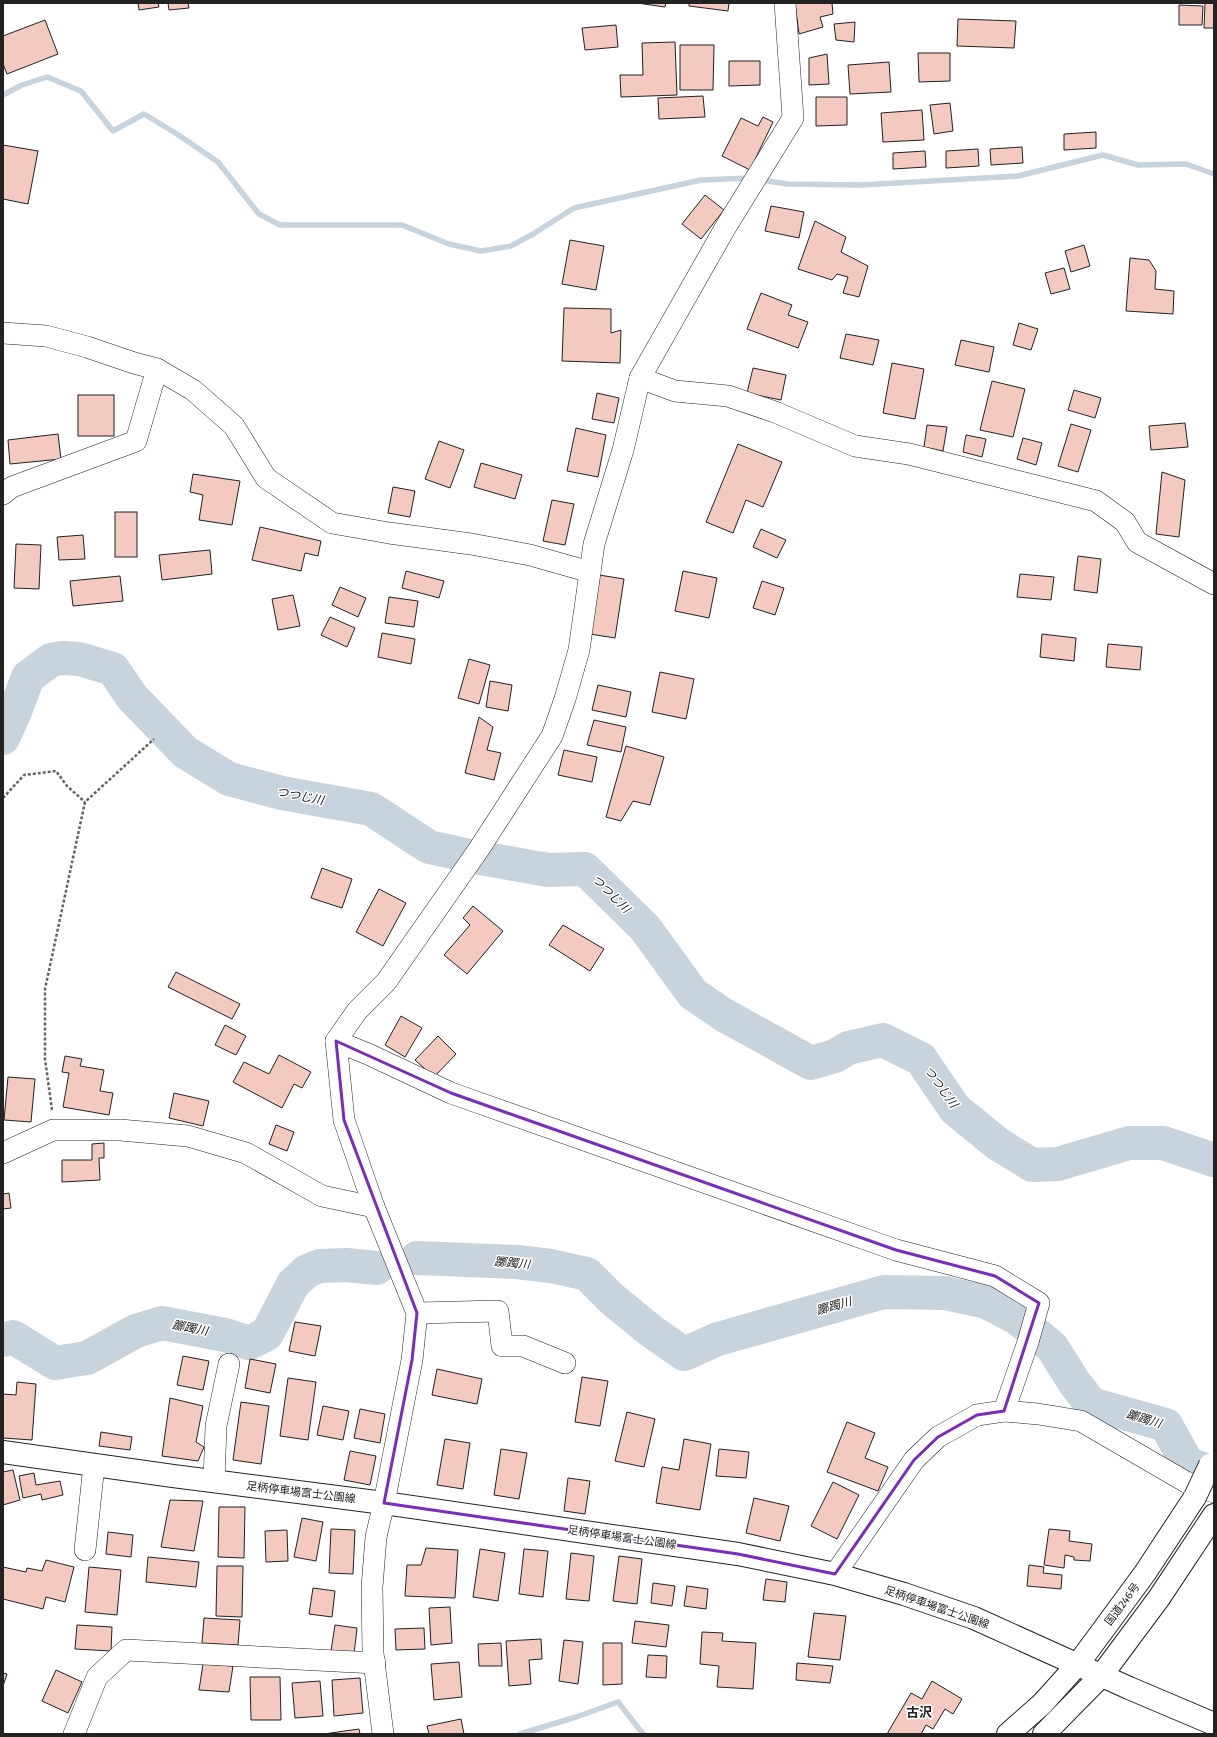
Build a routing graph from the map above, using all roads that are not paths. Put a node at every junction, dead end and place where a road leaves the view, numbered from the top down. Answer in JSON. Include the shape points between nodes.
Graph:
{"nodes":[{"id":1,"x":785,"y":3,"type":"edge"},
{"id":2,"x":3,"y":333,"type":"edge"},
{"id":3,"x":157,"y":369,"type":"junction"},
{"id":4,"x":640,"y":378,"type":"junction"},
{"id":5,"x":3,"y":494,"type":"edge"},
{"id":6,"x":590,"y":572,"type":"junction"},
{"id":7,"x":1214,"y":584,"type":"edge"},
{"id":8,"x":336,"y":1041,"type":"junction"},
{"id":9,"x":3,"y":1153,"type":"edge"},
{"id":10,"x":374,"y":1207,"type":"junction"},
{"id":11,"x":413,"y":1304,"type":"junction"},
{"id":12,"x":565,"y":1363,"type":"dead end"},
{"id":13,"x":228,"y":1364,"type":"dead end"},
{"id":14,"x":1004,"y":1410,"type":"junction"},
{"id":15,"x":3,"y":1452,"type":"edge"},
{"id":16,"x":1212,"y":1461,"type":"edge"},
{"id":17,"x":94,"y":1465,"type":"junction"},
{"id":18,"x":214,"y":1481,"type":"junction"},
{"id":19,"x":1204,"y":1494,"type":"edge"},
{"id":20,"x":384,"y":1502,"type":"junction"},
{"id":21,"x":1214,"y":1515,"type":"edge"},
{"id":22,"x":85,"y":1550,"type":"dead end"},
{"id":23,"x":835,"y":1574,"type":"junction"},
{"id":24,"x":375,"y":1663,"type":"junction"},
{"id":25,"x":1078,"y":1664,"type":"junction"},
{"id":26,"x":1101,"y":1676,"type":"junction"},
{"id":27,"x":1214,"y":1724,"type":"edge"},
{"id":28,"x":74,"y":1734,"type":"edge"},
{"id":29,"x":383,"y":1734,"type":"edge"},
{"id":30,"x":1008,"y":1734,"type":"edge"},
{"id":31,"x":1044,"y":1734,"type":"edge"}],
"edges":[{"from":1,"to":4,"type":"street","via":[[793,118],[724,230]]},
{"from":2,"to":3,"type":"street","via":[[46,336]]},
{"from":3,"to":5,"type":"street","via":[[136,441],[12,487]]},
{"from":3,"to":6,"type":"street","via":[[193,390],[234,426],[266,478],[332,523],[530,555]]},
{"from":4,"to":6,"type":"street","via":[[624,450],[594,544]]},
{"from":4,"to":7,"type":"street","via":[[675,391],[728,396],[775,412],[856,446],[909,454],[1096,501],[1125,522],[1137,542]]},
{"from":6,"to":8,"type":"street","via":[[579,650],[552,736],[479,849],[386,982],[357,1011]]},
{"from":8,"to":10,"type":"street","via":[[344,1120]]},
{"from":8,"to":14,"type":"street","via":[[451,1093],[896,1250],[995,1276],[1039,1302]]},
{"from":9,"to":10,"type":"street","via":[[53,1130],[120,1130],[188,1136],[246,1153],[322,1196]]},
{"from":10,"to":11,"type":"street"},
{"from":11,"to":12,"type":"street","via":[[498,1311],[502,1346],[523,1346]]},
{"from":11,"to":20,"type":"street","via":[[412,1360]]},
{"from":13,"to":18,"type":"street","via":[[216,1426]]},
{"from":14,"to":19,"type":"street","via":[[1081,1421]]},
{"from":14,"to":23,"type":"street","via":[[977,1415],[938,1437],[914,1460]]},
{"from":15,"to":17,"type":"main road","name":"足柄停車場富士公園線"},
{"from":16,"to":19,"type":"main road","name":"国道246号","bridge":true},
{"from":17,"to":18,"type":"main road","name":"足柄停車場富士公園線"},
{"from":17,"to":22,"type":"street"},
{"from":18,"to":20,"type":"main road","name":"足柄停車場富士公園線"},
{"from":19,"to":25,"type":"main road","name":"国道246号"},
{"from":20,"to":23,"type":"main road","name":"足柄停車場富士公園線","via":[[738,1554]]},
{"from":20,"to":24,"type":"street","via":[[376,1537],[372,1587]]},
{"from":21,"to":26,"type":"main road","via":[[1160,1598]]},
{"from":23,"to":25,"type":"main road","name":"足柄停車場富士公園線","via":[[974,1618]]},
{"from":24,"to":28,"type":"street","via":[[126,1650],[97,1677]]},
{"from":24,"to":29,"type":"street"},
{"from":25,"to":26,"type":"main road","name":"足柄停車場富士公園線"},
{"from":25,"to":30,"type":"main road","name":"国道246号","via":[[1042,1704]]},
{"from":26,"to":27,"type":"main road","name":"足柄停車場富士公園線"},
{"from":26,"to":31,"type":"main road"}]}
